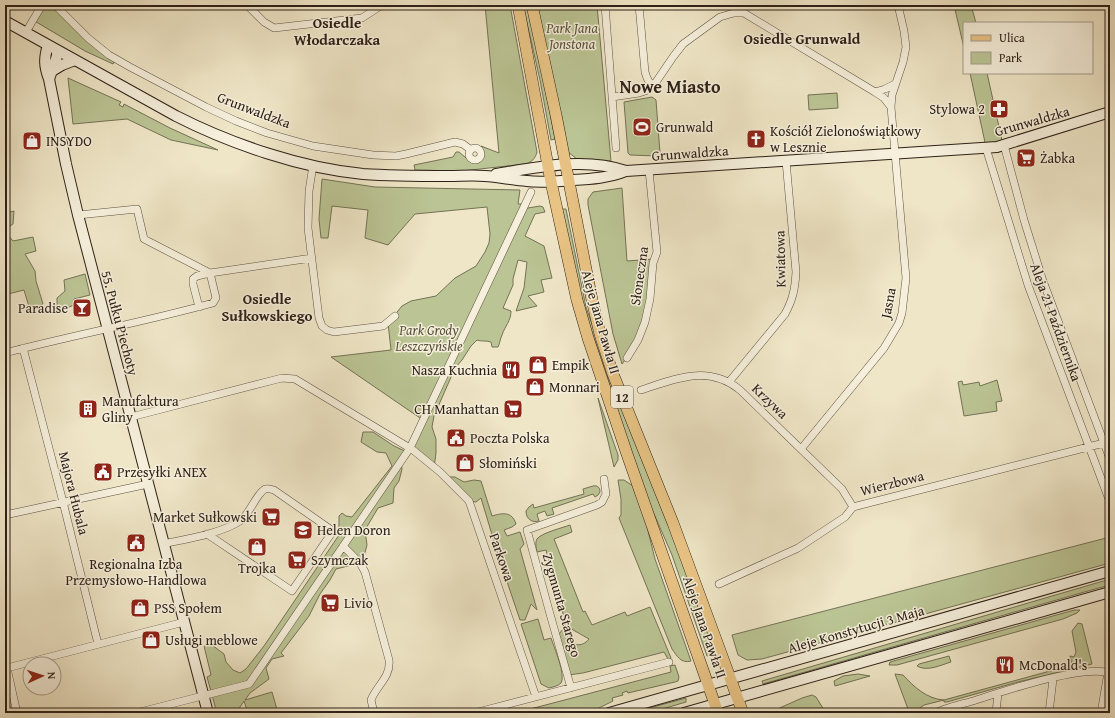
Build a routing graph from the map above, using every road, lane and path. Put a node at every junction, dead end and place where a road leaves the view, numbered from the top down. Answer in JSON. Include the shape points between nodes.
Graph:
{"nodes":[{"id":1,"x":42,"y":5,"type":"edge"},
{"id":2,"x":55,"y":5,"type":"edge"},
{"id":3,"x":247,"y":5,"type":"edge"},
{"id":4,"x":382,"y":5,"type":"edge"},
{"id":5,"x":518,"y":5,"type":"edge"},
{"id":6,"x":532,"y":5,"type":"edge"},
{"id":7,"x":605,"y":5,"type":"edge"},
{"id":8,"x":639,"y":5,"type":"edge"},
{"id":9,"x":736,"y":5,"type":"edge"},
{"id":10,"x":898,"y":5,"type":"edge"},
{"id":11,"x":744,"y":13,"type":"junction"},
{"id":12,"x":5,"y":21,"type":"edge"},
{"id":13,"x":26,"y":32,"type":"junction"},
{"id":14,"x":53,"y":47,"type":"junction"},
{"id":15,"x":75,"y":60,"type":"junction"},
{"id":16,"x":51,"y":75,"type":"junction"},
{"id":17,"x":895,"y":84,"type":"junction"},
{"id":18,"x":652,"y":87,"type":"junction"},
{"id":19,"x":875,"y":92,"type":"junction"},
{"id":20,"x":612,"y":97,"type":"junction"},
{"id":21,"x":891,"y":107,"type":"junction"},
{"id":22,"x":1110,"y":112,"type":"edge"},
{"id":23,"x":1004,"y":145,"type":"junction"},
{"id":24,"x":616,"y":148,"type":"dead end"},
{"id":25,"x":986,"y":148,"type":"junction"},
{"id":26,"x":470,"y":150,"type":"dead end"},
{"id":27,"x":895,"y":153,"type":"junction"},
{"id":28,"x":786,"y":161,"type":"junction"},
{"id":29,"x":313,"y":165,"type":"junction"},
{"id":30,"x":566,"y":165,"type":"junction"},
{"id":31,"x":548,"y":166,"type":"junction"},
{"id":32,"x":649,"y":170,"type":"junction"},
{"id":33,"x":626,"y":171,"type":"junction"},
{"id":34,"x":484,"y":176,"type":"junction"},
{"id":35,"x":569,"y":180,"type":"junction"},
{"id":36,"x":551,"y":182,"type":"junction"},
{"id":37,"x":531,"y":192,"type":"dead end"},
{"id":38,"x":78,"y":215,"type":"junction"},
{"id":39,"x":312,"y":258,"type":"junction"},
{"id":40,"x":210,"y":273,"type":"junction"},
{"id":41,"x":199,"y":307,"type":"junction"},
{"id":42,"x":395,"y":316,"type":"dead end"},
{"id":43,"x":107,"y":328,"type":"junction"},
{"id":44,"x":23,"y":348,"type":"junction"},
{"id":45,"x":5,"y":353,"type":"edge"},
{"id":46,"x":627,"y":358,"type":"dead end"},
{"id":47,"x":729,"y":382,"type":"junction"},
{"id":48,"x":640,"y":390,"type":"dead end"},
{"id":49,"x":131,"y":417,"type":"junction"},
{"id":50,"x":1104,"y":443,"type":"junction"},
{"id":51,"x":1088,"y":447,"type":"junction"},
{"id":52,"x":410,"y":448,"type":"junction"},
{"id":53,"x":801,"y":449,"type":"junction"},
{"id":54,"x":1110,"y":459,"type":"edge"},
{"id":55,"x":604,"y":479,"type":"dead end"},
{"id":56,"x":148,"y":484,"type":"junction"},
{"id":57,"x":63,"y":502,"type":"junction"},
{"id":58,"x":1110,"y":502,"type":"edge"},
{"id":59,"x":853,"y":507,"type":"junction"},
{"id":60,"x":5,"y":515,"type":"edge"},
{"id":61,"x":207,"y":534,"type":"junction"},
{"id":62,"x":163,"y":544,"type":"junction"},
{"id":63,"x":343,"y":546,"type":"junction"},
{"id":64,"x":1110,"y":571,"type":"edge"},
{"id":65,"x":720,"y":584,"type":"dead end"},
{"id":66,"x":1110,"y":592,"type":"edge"},
{"id":67,"x":184,"y":622,"type":"junction"},
{"id":68,"x":98,"y":644,"type":"junction"},
{"id":69,"x":5,"y":659,"type":"edge"},
{"id":70,"x":669,"y":662,"type":"dead end"},
{"id":71,"x":7,"y":668,"type":"junction"},
{"id":72,"x":1109,"y":672,"type":"edge"},
{"id":73,"x":1053,"y":678,"type":"junction"},
{"id":74,"x":731,"y":679,"type":"junction"},
{"id":75,"x":709,"y":685,"type":"junction"},
{"id":76,"x":571,"y":688,"type":"junction"},
{"id":77,"x":998,"y":693,"type":"junction"},
{"id":78,"x":204,"y":696,"type":"junction"},
{"id":79,"x":536,"y":697,"type":"junction"},
{"id":80,"x":738,"y":698,"type":"junction"},
{"id":81,"x":717,"y":709,"type":"edge"},
{"id":82,"x":17,"y":713,"type":"edge"},
{"id":83,"x":136,"y":713,"type":"edge"},
{"id":84,"x":208,"y":713,"type":"edge"},
{"id":85,"x":374,"y":713,"type":"edge"},
{"id":86,"x":474,"y":713,"type":"edge"},
{"id":87,"x":609,"y":713,"type":"edge"},
{"id":88,"x":684,"y":713,"type":"edge"},
{"id":89,"x":743,"y":713,"type":"edge"},
{"id":90,"x":935,"y":713,"type":"edge"},
{"id":91,"x":996,"y":713,"type":"edge"},
{"id":92,"x":1049,"y":713,"type":"edge"},
{"id":93,"x":1100,"y":713,"type":"edge"}],
"edges":[{"from":1,"to":13,"type":"street"},
{"from":2,"to":26,"type":"street","name":"Grunwaldzka","via":[[109,55],[206,107],[267,133],[313,146],[373,156],[396,156],[457,142]]},
{"from":3,"to":4,"type":"street","via":[[274,28],[362,18]]},
{"from":5,"to":31,"type":"main road","name":"Aleje Jana Pawła II","number":"12"},
{"from":6,"to":30,"type":"main road","name":"Aleje Jana Pawła II","number":"12"},
{"from":7,"to":20,"type":"street"},
{"from":8,"to":18,"type":"street","via":[[645,72]]},
{"from":9,"to":11,"type":"street"},
{"from":10,"to":17,"type":"street","name":"Jasna","via":[[906,47]]},
{"from":11,"to":18,"type":"street","via":[[720,16],[696,33],[678,50]]},
{"from":11,"to":19,"type":"street"},
{"from":12,"to":13,"type":"street","name":"Grunwaldzka"},
{"from":13,"to":14,"type":"street","name":"Grunwaldzka"},
{"from":14,"to":15,"type":"street","name":"Grunwaldzka"},
{"from":14,"to":16,"type":"street","name":"55. Pułku Piechoty","via":[[44,58],[45,69]]},
{"from":15,"to":16,"type":"street","via":[[62,65]]},
{"from":15,"to":29,"type":"street","name":"Grunwaldzka","via":[[199,128],[236,143]]},
{"from":16,"to":38,"type":"street","name":"55. Pułku Piechoty","via":[[66,164]]},
{"from":17,"to":19,"type":"street"},
{"from":17,"to":21,"type":"street","name":"Jasna"},
{"from":18,"to":20,"type":"street","via":[[639,93]]},
{"from":19,"to":21,"type":"street"},
{"from":20,"to":24,"type":"street"},
{"from":21,"to":27,"type":"street","name":"Jasna"},
{"from":22,"to":23,"type":"street","name":"Grunwaldzka"},
{"from":23,"to":25,"type":"street","name":"Grunwaldzka"},
{"from":23,"to":50,"type":"street","name":"Aleja 21 Października","via":[[1043,281]]},
{"from":25,"to":27,"type":"street","name":"Grunwaldzka"},
{"from":25,"to":51,"type":"street","name":"Aleja 21 Października","via":[[1028,285]]},
{"from":27,"to":28,"type":"street","name":"Grunwaldzka"},
{"from":27,"to":53,"type":"street","name":"Jasna","via":[[906,278],[899,323],[884,348]]},
{"from":28,"to":32,"type":"street","name":"Grunwaldzka"},
{"from":28,"to":47,"type":"street","name":"Kwiatowa","via":[[795,248],[795,287],[792,302]]},
{"from":29,"to":34,"type":"street","name":"Grunwaldzka","via":[[362,174]]},
{"from":29,"to":39,"type":"street","via":[[308,208]]},
{"from":30,"to":31,"type":"street","name":"Grunwaldzka"},
{"from":30,"to":33,"type":"street","name":"Grunwaldzka","via":[[600,164]]},
{"from":30,"to":35,"type":"main road","name":"Aleje Jana Pawła II","number":"12"},
{"from":31,"to":34,"type":"street","name":"Grunwaldzka"},
{"from":31,"to":36,"type":"main road","name":"Aleje Jana Pawła II","number":"12"},
{"from":32,"to":33,"type":"street","name":"Grunwaldzka"},
{"from":32,"to":46,"type":"street","name":"Słoneczna","via":[[657,252],[653,263],[645,322]]},
{"from":33,"to":35,"type":"street","name":"Grunwaldzka","via":[[613,176]]},
{"from":34,"to":36,"type":"street","name":"Grunwaldzka"},
{"from":35,"to":36,"type":"street","name":"Grunwaldzka"},
{"from":35,"to":74,"type":"main road","name":"Aleje Jana Pawła II","number":"12","via":[[600,334],[613,374],[673,523]]},
{"from":36,"to":75,"type":"main road","name":"Aleje Jana Pawła II","number":"12","via":[[577,300],[595,362]]},
{"from":37,"to":52,"type":"street"},
{"from":38,"to":40,"type":"street","via":[[137,208],[144,239]]},
{"from":38,"to":43,"type":"street","name":"55. Pułku Piechoty"},
{"from":39,"to":40,"type":"street"},
{"from":39,"to":42,"type":"street","via":[[319,318],[327,330],[334,332],[376,328],[383,326]]},
{"from":40,"to":41,"type":"street","via":[[194,279]]},
{"from":40,"to":41,"type":"street","via":[[216,300]]},
{"from":41,"to":43,"type":"street"},
{"from":43,"to":44,"type":"street"},
{"from":43,"to":49,"type":"street","name":"55. Pułku Piechoty"},
{"from":44,"to":45,"type":"street"},
{"from":44,"to":57,"type":"street","name":"Majora Hubala"},
{"from":47,"to":48,"type":"street","name":"Krzywa","via":[[700,375],[688,376]]},
{"from":47,"to":53,"type":"street","name":"Krzywa"},
{"from":49,"to":52,"type":"street","name":"Parkowa","via":[[282,378],[295,379]]},
{"from":49,"to":56,"type":"street","name":"55. Pułku Piechoty"},
{"from":50,"to":51,"type":"street","name":"Wierzbowa"},
{"from":50,"to":54,"type":"street","name":"Aleja 21 Października"},
{"from":51,"to":58,"type":"street","name":"Aleja 21 Października"},
{"from":51,"to":59,"type":"street","name":"Wierzbowa"},
{"from":52,"to":63,"type":"street"},
{"from":52,"to":79,"type":"street","name":"Parkowa","via":[[440,472],[469,501]]},
{"from":53,"to":59,"type":"street","name":"Krzywa","via":[[842,489]]},
{"from":55,"to":76,"type":"street","name":"Zygmunta Starego","via":[[606,494],[602,502],[528,530]]},
{"from":56,"to":57,"type":"street"},
{"from":56,"to":62,"type":"street","name":"55. Pułku Piechoty"},
{"from":57,"to":60,"type":"street"},
{"from":57,"to":68,"type":"street","name":"Majora Hubala"},
{"from":59,"to":65,"type":"street","name":"Wierzbowa","via":[[845,517],[798,548]]},
{"from":61,"to":61,"type":"street","via":[[241,520],[268,488],[333,531],[292,591]]},
{"from":61,"to":62,"type":"street"},
{"from":62,"to":67,"type":"street","name":"55. Pułku Piechoty"},
{"from":63,"to":78,"type":"street","via":[[249,684]]},
{"from":63,"to":85,"type":"street","via":[[365,572],[390,664],[385,678],[371,700]]},
{"from":64,"to":74,"type":"street","name":"Aleje Konstytucji 3 Maja"},
{"from":66,"to":80,"type":"street"},
{"from":67,"to":68,"type":"street"},
{"from":67,"to":78,"type":"street","name":"55. Pułku Piechoty"},
{"from":68,"to":71,"type":"street"},
{"from":69,"to":71,"type":"street"},
{"from":70,"to":76,"type":"street"},
{"from":71,"to":82,"type":"street"},
{"from":72,"to":73,"type":"street","via":[[1085,672]]},
{"from":72,"to":93,"type":"street"},
{"from":73,"to":77,"type":"street"},
{"from":73,"to":92,"type":"street"},
{"from":74,"to":75,"type":"street","name":"Aleje Konstytucji 3 Maja"},
{"from":74,"to":80,"type":"main road","name":"Aleje Jana Pawła II","number":"12"},
{"from":75,"to":81,"type":"main road","name":"Aleje Jana Pawła II","number":"12"},
{"from":75,"to":87,"type":"street","name":"Aleje Konstytucji 3 Maja"},
{"from":76,"to":79,"type":"street"},
{"from":77,"to":90,"type":"street"},
{"from":77,"to":91,"type":"street"},
{"from":78,"to":83,"type":"street"},
{"from":78,"to":84,"type":"street","name":"55. Pułku Piechoty"},
{"from":79,"to":86,"type":"street"},
{"from":80,"to":81,"type":"street"},
{"from":80,"to":89,"type":"main road","number":"12"},
{"from":81,"to":88,"type":"street"}]}
